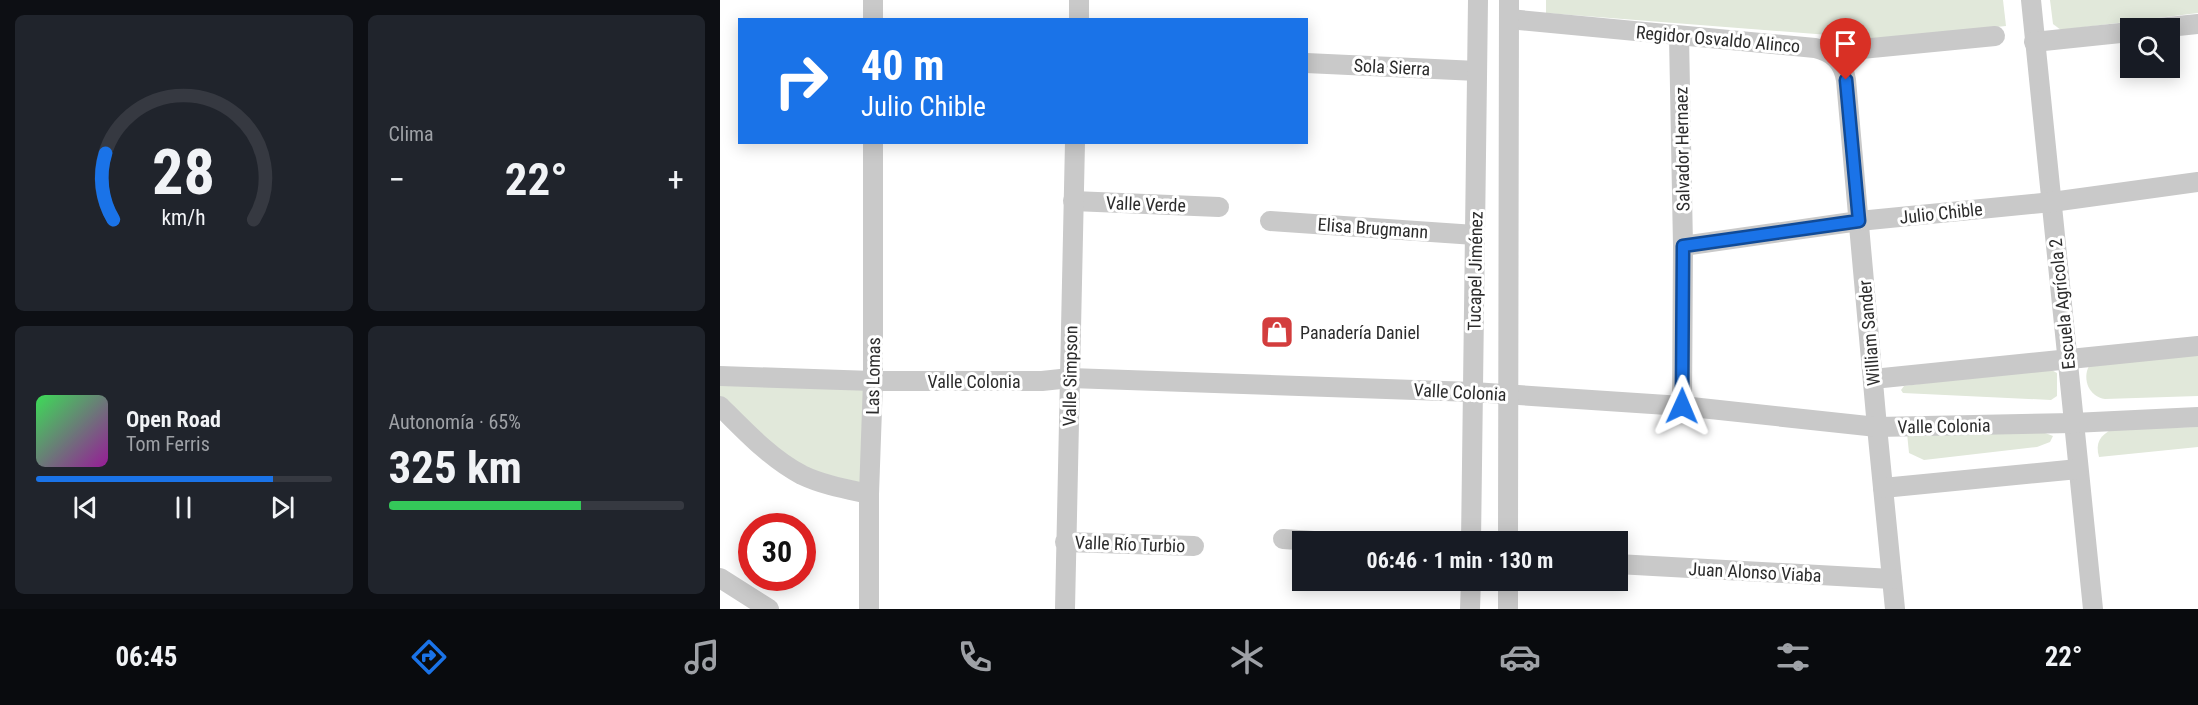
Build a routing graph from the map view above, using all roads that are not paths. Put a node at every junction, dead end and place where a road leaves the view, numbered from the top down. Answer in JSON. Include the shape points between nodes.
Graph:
{"nodes":[{"id":1,"x":873,"y":0,"type":"edge"},
{"id":2,"x":1079,"y":0,"type":"edge"},
{"id":3,"x":1478,"y":0,"type":"edge"},
{"id":4,"x":2031,"y":0,"type":"edge"},
{"id":5,"x":1509,"y":10,"type":"edge"},
{"id":6,"x":873,"y":18,"type":"edge"},
{"id":7,"x":1079,"y":18,"type":"edge"},
{"id":8,"x":2198,"y":24,"type":"edge"},
{"id":9,"x":2180,"y":26,"type":"edge"},
{"id":10,"x":2120,"y":33,"type":"edge"},
{"id":11,"x":1679,"y":36,"type":"junction"},
{"id":12,"x":1995,"y":36,"type":"dead end"},
{"id":13,"x":2034,"y":42,"type":"junction"},
{"id":14,"x":1837,"y":59,"type":"junction"},
{"id":15,"x":1308,"y":63,"type":"edge"},
{"id":16,"x":1478,"y":71,"type":"junction"},
{"id":17,"x":873,"y":144,"type":"edge"},
{"id":18,"x":1075,"y":144,"type":"edge"},
{"id":19,"x":2198,"y":182,"type":"edge"},
{"id":20,"x":1073,"y":201,"type":"junction"},
{"id":21,"x":2052,"y":202,"type":"junction"},
{"id":22,"x":1220,"y":207,"type":"dead end"},
{"id":23,"x":1270,"y":221,"type":"dead end"},
{"id":24,"x":1859,"y":221,"type":"junction"},
{"id":25,"x":1475,"y":235,"type":"junction"},
{"id":26,"x":1683,"y":246,"type":"junction"},
{"id":27,"x":2198,"y":346,"type":"edge"},
{"id":28,"x":2067,"y":359,"type":"junction"},
{"id":29,"x":720,"y":376,"type":"edge"},
{"id":30,"x":1070,"y":378,"type":"junction"},
{"id":31,"x":1873,"y":379,"type":"junction"},
{"id":32,"x":873,"y":381,"type":"junction"},
{"id":33,"x":1473,"y":392,"type":"junction"},
{"id":34,"x":1508,"y":395,"type":"junction"},
{"id":35,"x":720,"y":406,"type":"edge"},
{"id":36,"x":1682,"y":406,"type":"junction"},
{"id":37,"x":2198,"y":417,"type":"edge"},
{"id":38,"x":2073,"y":423,"type":"junction"},
{"id":39,"x":1877,"y":427,"type":"junction"},
{"id":40,"x":2078,"y":469,"type":"junction"},
{"id":41,"x":1883,"y":488,"type":"junction"},
{"id":42,"x":869,"y":494,"type":"junction"},
{"id":43,"x":1471,"y":531,"type":"edge"},
{"id":44,"x":1508,"y":531,"type":"edge"},
{"id":45,"x":1283,"y":539,"type":"dead end"},
{"id":46,"x":1292,"y":540,"type":"edge"},
{"id":47,"x":1065,"y":542,"type":"junction"},
{"id":48,"x":1194,"y":546,"type":"dead end"},
{"id":49,"x":1628,"y":565,"type":"edge"},
{"id":50,"x":720,"y":578,"type":"edge"},
{"id":51,"x":1892,"y":579,"type":"junction"},
{"id":52,"x":1471,"y":591,"type":"edge"},
{"id":53,"x":1508,"y":591,"type":"edge"},
{"id":54,"x":769,"y":609,"type":"edge"},
{"id":55,"x":869,"y":609,"type":"edge"},
{"id":56,"x":1065,"y":609,"type":"edge"},
{"id":57,"x":1470,"y":609,"type":"edge"},
{"id":58,"x":1508,"y":609,"type":"edge"},
{"id":59,"x":1895,"y":609,"type":"edge"},
{"id":60,"x":2093,"y":609,"type":"edge"}],
"edges":[{"from":1,"to":6,"type":"street"},
{"from":2,"to":7,"type":"street"},
{"from":3,"to":16,"type":"street","name":"Tucapel Jiménez"},
{"from":4,"to":13,"type":"street","name":"Escuela Agrícola 2"},
{"from":5,"to":11,"type":"street","name":"Regidor Osvaldo Alinco"},
{"from":5,"to":34,"type":"street","name":"Tucapel Jiménez"},
{"from":8,"to":9,"type":"street"},
{"from":10,"to":13,"type":"street"},
{"from":11,"to":14,"type":"street","name":"Regidor Osvaldo Alinco","via":[[1815,48]]},
{"from":11,"to":26,"type":"street","name":"Salvador Hernaez"},
{"from":12,"to":14,"type":"street","via":[[1851,50]]},
{"from":13,"to":21,"type":"street","name":"Escuela Agrícola 2"},
{"from":14,"to":24,"type":"street","name":"William Sander","via":[[1845,72]]},
{"from":15,"to":16,"type":"street","name":"Sola Sierra"},
{"from":16,"to":25,"type":"street","name":"Tucapel Jiménez"},
{"from":17,"to":32,"type":"street","name":"Las Lomas"},
{"from":18,"to":20,"type":"street","name":"Valle Simpson"},
{"from":19,"to":21,"type":"street","name":"Julio Chible"},
{"from":20,"to":22,"type":"street","name":"Valle Verde"},
{"from":20,"to":30,"type":"street","name":"Valle Simpson"},
{"from":21,"to":24,"type":"street","name":"Julio Chible"},
{"from":21,"to":28,"type":"street","name":"Escuela Agrícola 2"},
{"from":23,"to":25,"type":"street","name":"Elisa Brugmann"},
{"from":24,"to":26,"type":"street","name":"Julio Chible"},
{"from":24,"to":31,"type":"street","name":"William Sander"},
{"from":25,"to":33,"type":"street","name":"Tucapel Jiménez"},
{"from":26,"to":36,"type":"street","name":"Salvador Hernaez"},
{"from":27,"to":28,"type":"street"},
{"from":28,"to":31,"type":"street"},
{"from":28,"to":38,"type":"street","name":"Escuela Agrícola 2"},
{"from":29,"to":32,"type":"street","name":"Valle Colonia"},
{"from":30,"to":32,"type":"street","name":"Valle Colonia"},
{"from":30,"to":33,"type":"street","name":"Valle Colonia"},
{"from":30,"to":47,"type":"street","name":"Valle Simpson"},
{"from":31,"to":39,"type":"street","name":"William Sander"},
{"from":32,"to":42,"type":"street","name":"Las Lomas"},
{"from":33,"to":34,"type":"street","name":"Valle Colonia"},
{"from":33,"to":43,"type":"street","name":"Tucapel Jiménez"},
{"from":34,"to":36,"type":"street","name":"Valle Colonia"},
{"from":34,"to":44,"type":"street","name":"Tucapel Jiménez"},
{"from":35,"to":42,"type":"street","via":[[764,448],[801,474]]},
{"from":36,"to":39,"type":"street","name":"Valle Colonia"},
{"from":37,"to":38,"type":"street","name":"Valle Colonia"},
{"from":38,"to":39,"type":"street","name":"Valle Colonia"},
{"from":38,"to":40,"type":"street","name":"Escuela Agrícola 2"},
{"from":39,"to":41,"type":"street","name":"William Sander"},
{"from":40,"to":41,"type":"street"},
{"from":40,"to":60,"type":"street","name":"Escuela Agrícola 2"},
{"from":41,"to":51,"type":"street","name":"William Sander"},
{"from":42,"to":55,"type":"street","name":"Las Lomas"},
{"from":45,"to":46,"type":"street"},
{"from":47,"to":48,"type":"street","name":"Valle Río Turbio"},
{"from":47,"to":56,"type":"street","name":"Valle Simpson"},
{"from":49,"to":51,"type":"street","name":"Juan Alonso Viaba"},
{"from":50,"to":54,"type":"street"},
{"from":51,"to":59,"type":"street","name":"William Sander"},
{"from":52,"to":57,"type":"street"},
{"from":53,"to":58,"type":"street"}]}
